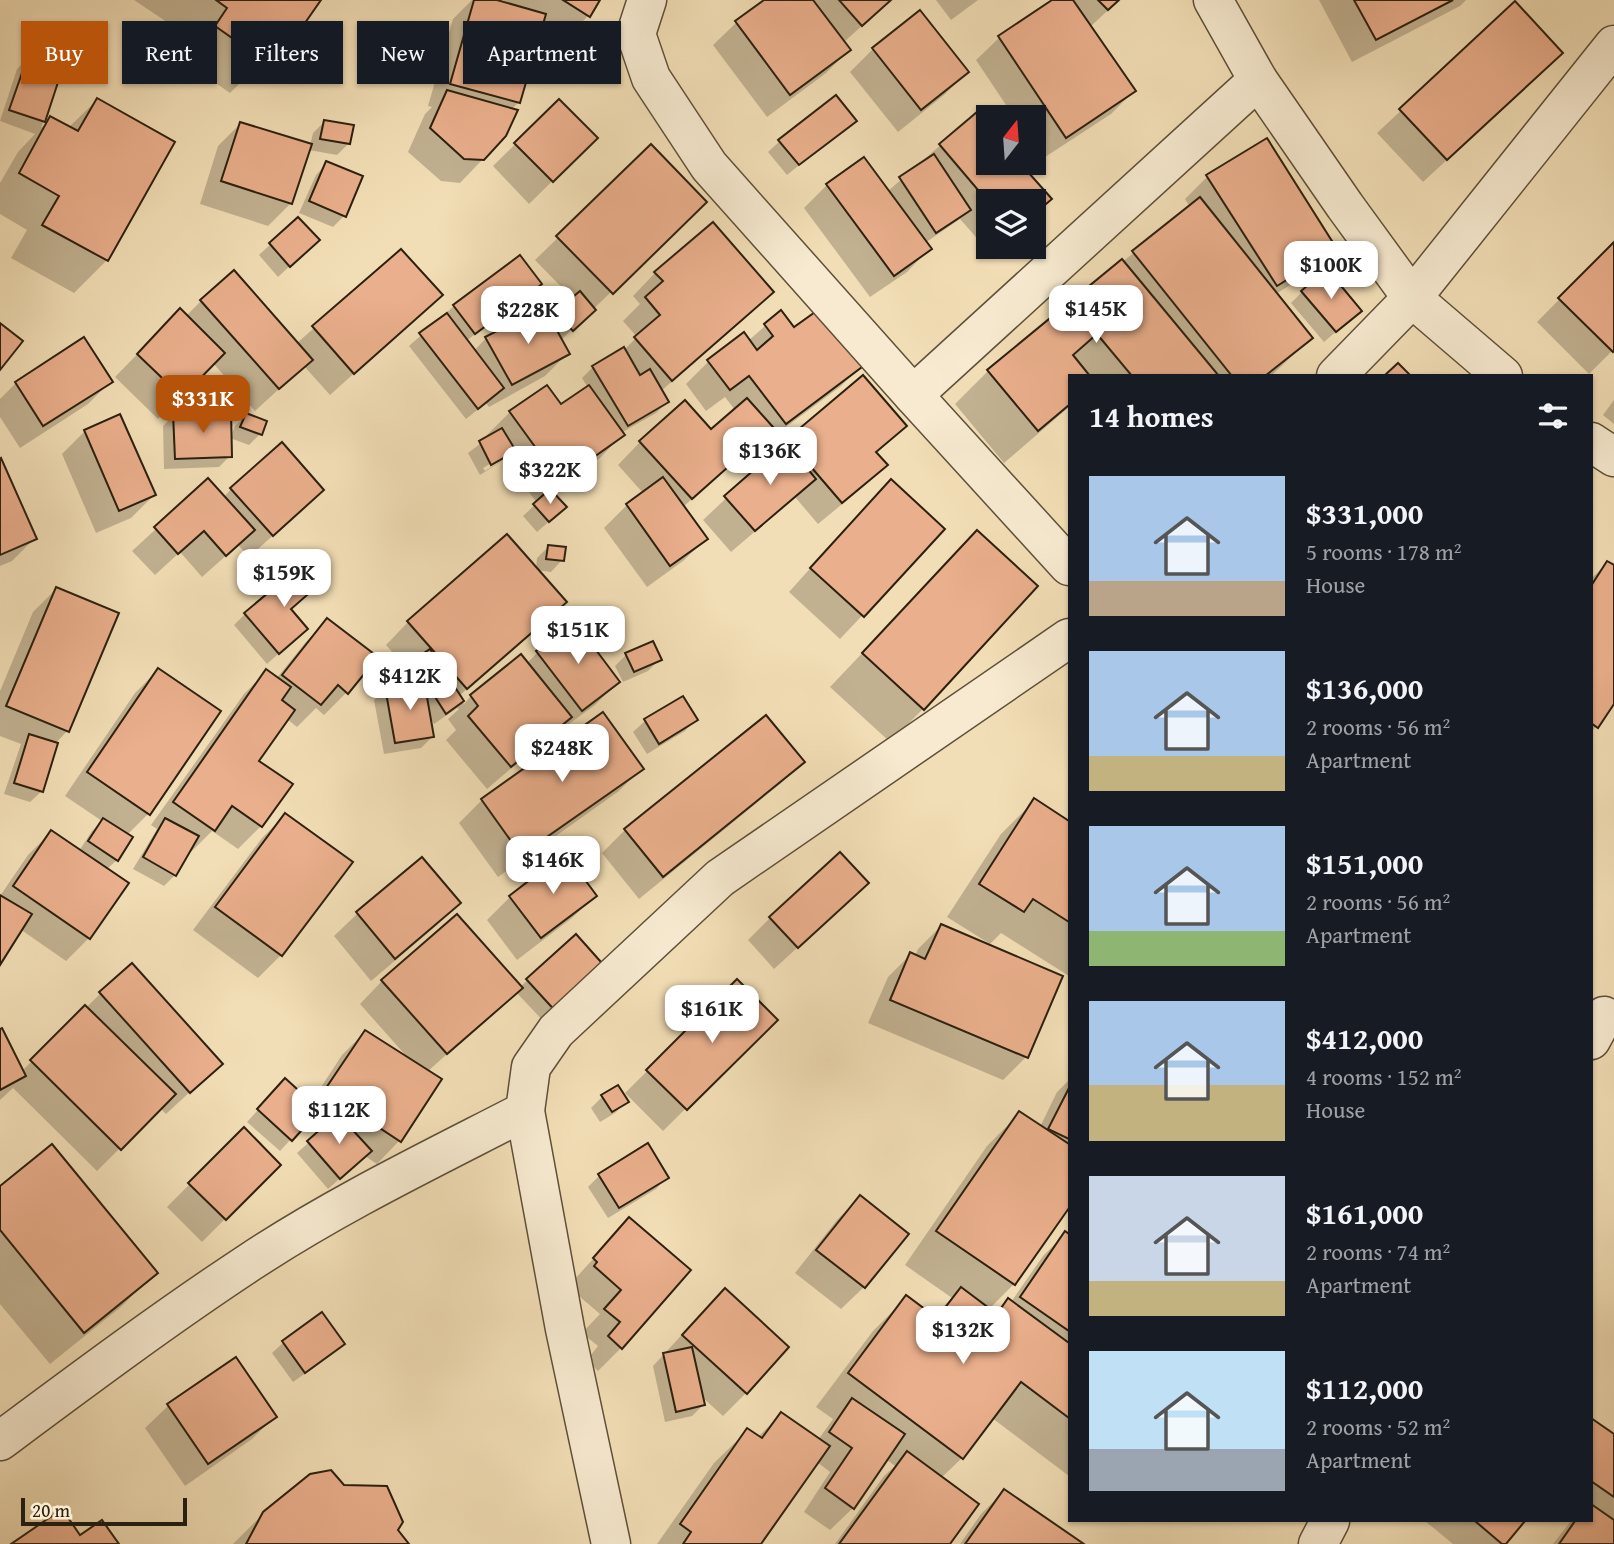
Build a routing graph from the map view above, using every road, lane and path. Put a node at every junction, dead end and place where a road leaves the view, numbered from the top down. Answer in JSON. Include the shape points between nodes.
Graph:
{"nodes":[{"id":1,"x":647,"y":0,"type":"edge"},
{"id":2,"x":1213,"y":0,"type":"edge"},
{"id":3,"x":1614,"y":45,"type":"edge"},
{"id":4,"x":1258,"y":80,"type":"junction"},
{"id":5,"x":1412,"y":298,"type":"junction"},
{"id":6,"x":1338,"y":374,"type":"edge"},
{"id":7,"x":1501,"y":374,"type":"edge"},
{"id":8,"x":913,"y":396,"type":"junction"},
{"id":9,"x":1593,"y":443,"type":"edge"},
{"id":10,"x":1614,"y":457,"type":"edge"},
{"id":11,"x":1068,"y":565,"type":"edge"},
{"id":12,"x":1068,"y":639,"type":"edge"},
{"id":13,"x":525,"y":1111,"type":"junction"},
{"id":14,"x":0,"y":1441,"type":"edge"},
{"id":15,"x":1329,"y":1522,"type":"edge"},
{"id":16,"x":611,"y":1544,"type":"edge"},
{"id":17,"x":1318,"y":1544,"type":"edge"}],
"edges":[{"from":1,"to":8,"type":"street","via":[[636,33],[651,78],[709,166]]},
{"from":2,"to":4,"type":"street"},
{"from":3,"to":5,"type":"street"},
{"from":4,"to":5,"type":"street"},
{"from":4,"to":8,"type":"street"},
{"from":5,"to":6,"type":"street"},
{"from":5,"to":7,"type":"street"},
{"from":8,"to":11,"type":"street"},
{"from":9,"to":10,"type":"street"},
{"from":12,"to":13,"type":"street","via":[[720,878],[556,1031],[531,1067]]},
{"from":13,"to":14,"type":"street","via":[[358,1196],[251,1262]]},
{"from":13,"to":16,"type":"street"},
{"from":15,"to":17,"type":"street"}]}
